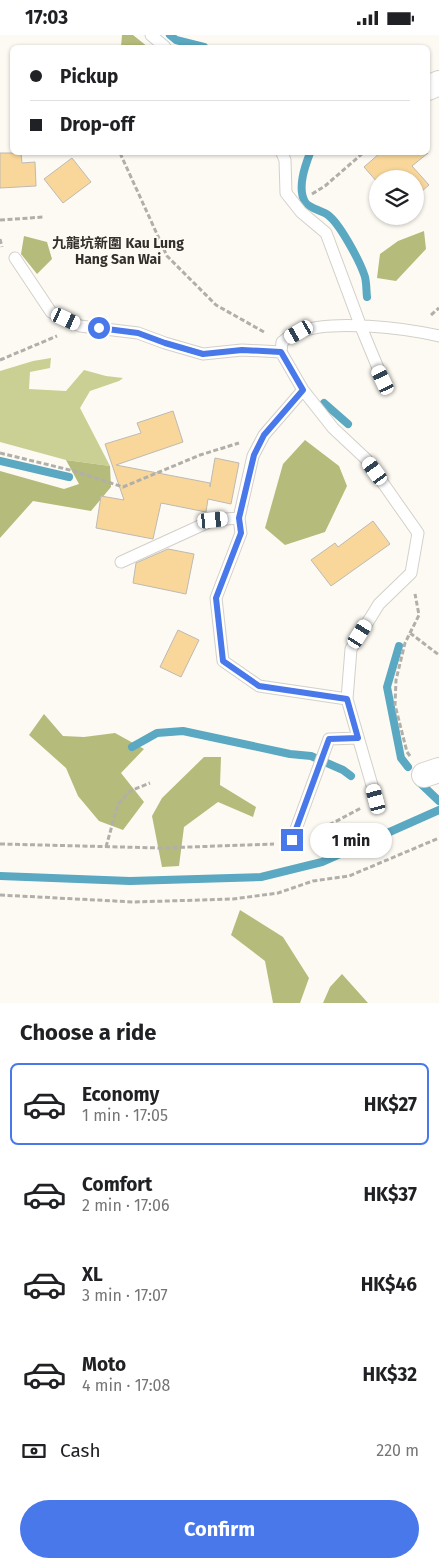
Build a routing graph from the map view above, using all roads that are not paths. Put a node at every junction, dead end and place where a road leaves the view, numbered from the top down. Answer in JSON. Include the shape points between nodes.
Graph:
{"nodes":[{"id":1,"x":151,"y":35,"type":"edge"},
{"id":2,"x":163,"y":45,"type":"edge"},
{"id":3,"x":283,"y":155,"type":"edge"},
{"id":4,"x":15,"y":258,"type":"dead end"},
{"id":5,"x":361,"y":327,"type":"junction"},
{"id":6,"x":439,"y":337,"type":"edge"},
{"id":7,"x":282,"y":347,"type":"junction"},
{"id":8,"x":383,"y":380,"type":"dead end"},
{"id":9,"x":303,"y":390,"type":"junction"},
{"id":10,"x":239,"y":518,"type":"junction"},
{"id":11,"x":120,"y":562,"type":"dead end"},
{"id":12,"x":347,"y":699,"type":"junction"},
{"id":13,"x":358,"y":738,"type":"junction"},
{"id":14,"x":376,"y":799,"type":"road end"},
{"id":15,"x":292,"y":840,"type":"road end"}],
"edges":[{"from":1,"to":2,"type":"lane"},
{"from":3,"to":5,"type":"lane","via":[[286,193],[301,212],[326,233]]},
{"from":4,"to":7,"type":"lane","via":[[51,312],[80,326],[138,333],[203,354]]},
{"from":5,"to":6,"type":"lane","via":[[417,331]]},
{"from":5,"to":7,"type":"lane","via":[[328,327],[299,332]]},
{"from":5,"to":8,"type":"lane"},
{"from":7,"to":9,"type":"lane"},
{"from":9,"to":10,"type":"lane","via":[[264,435],[254,455]]},
{"from":9,"to":12,"type":"lane","via":[[333,427],[366,459],[418,533],[411,571],[379,604],[351,649]]},
{"from":10,"to":11,"type":"lane","via":[[213,520]]},
{"from":10,"to":12,"type":"lane","via":[[241,533],[216,598],[223,661],[259,686]]},
{"from":12,"to":13,"type":"lane"},
{"from":13,"to":14,"type":"lane"},
{"from":13,"to":15,"type":"lane","via":[[329,739]]}]}
